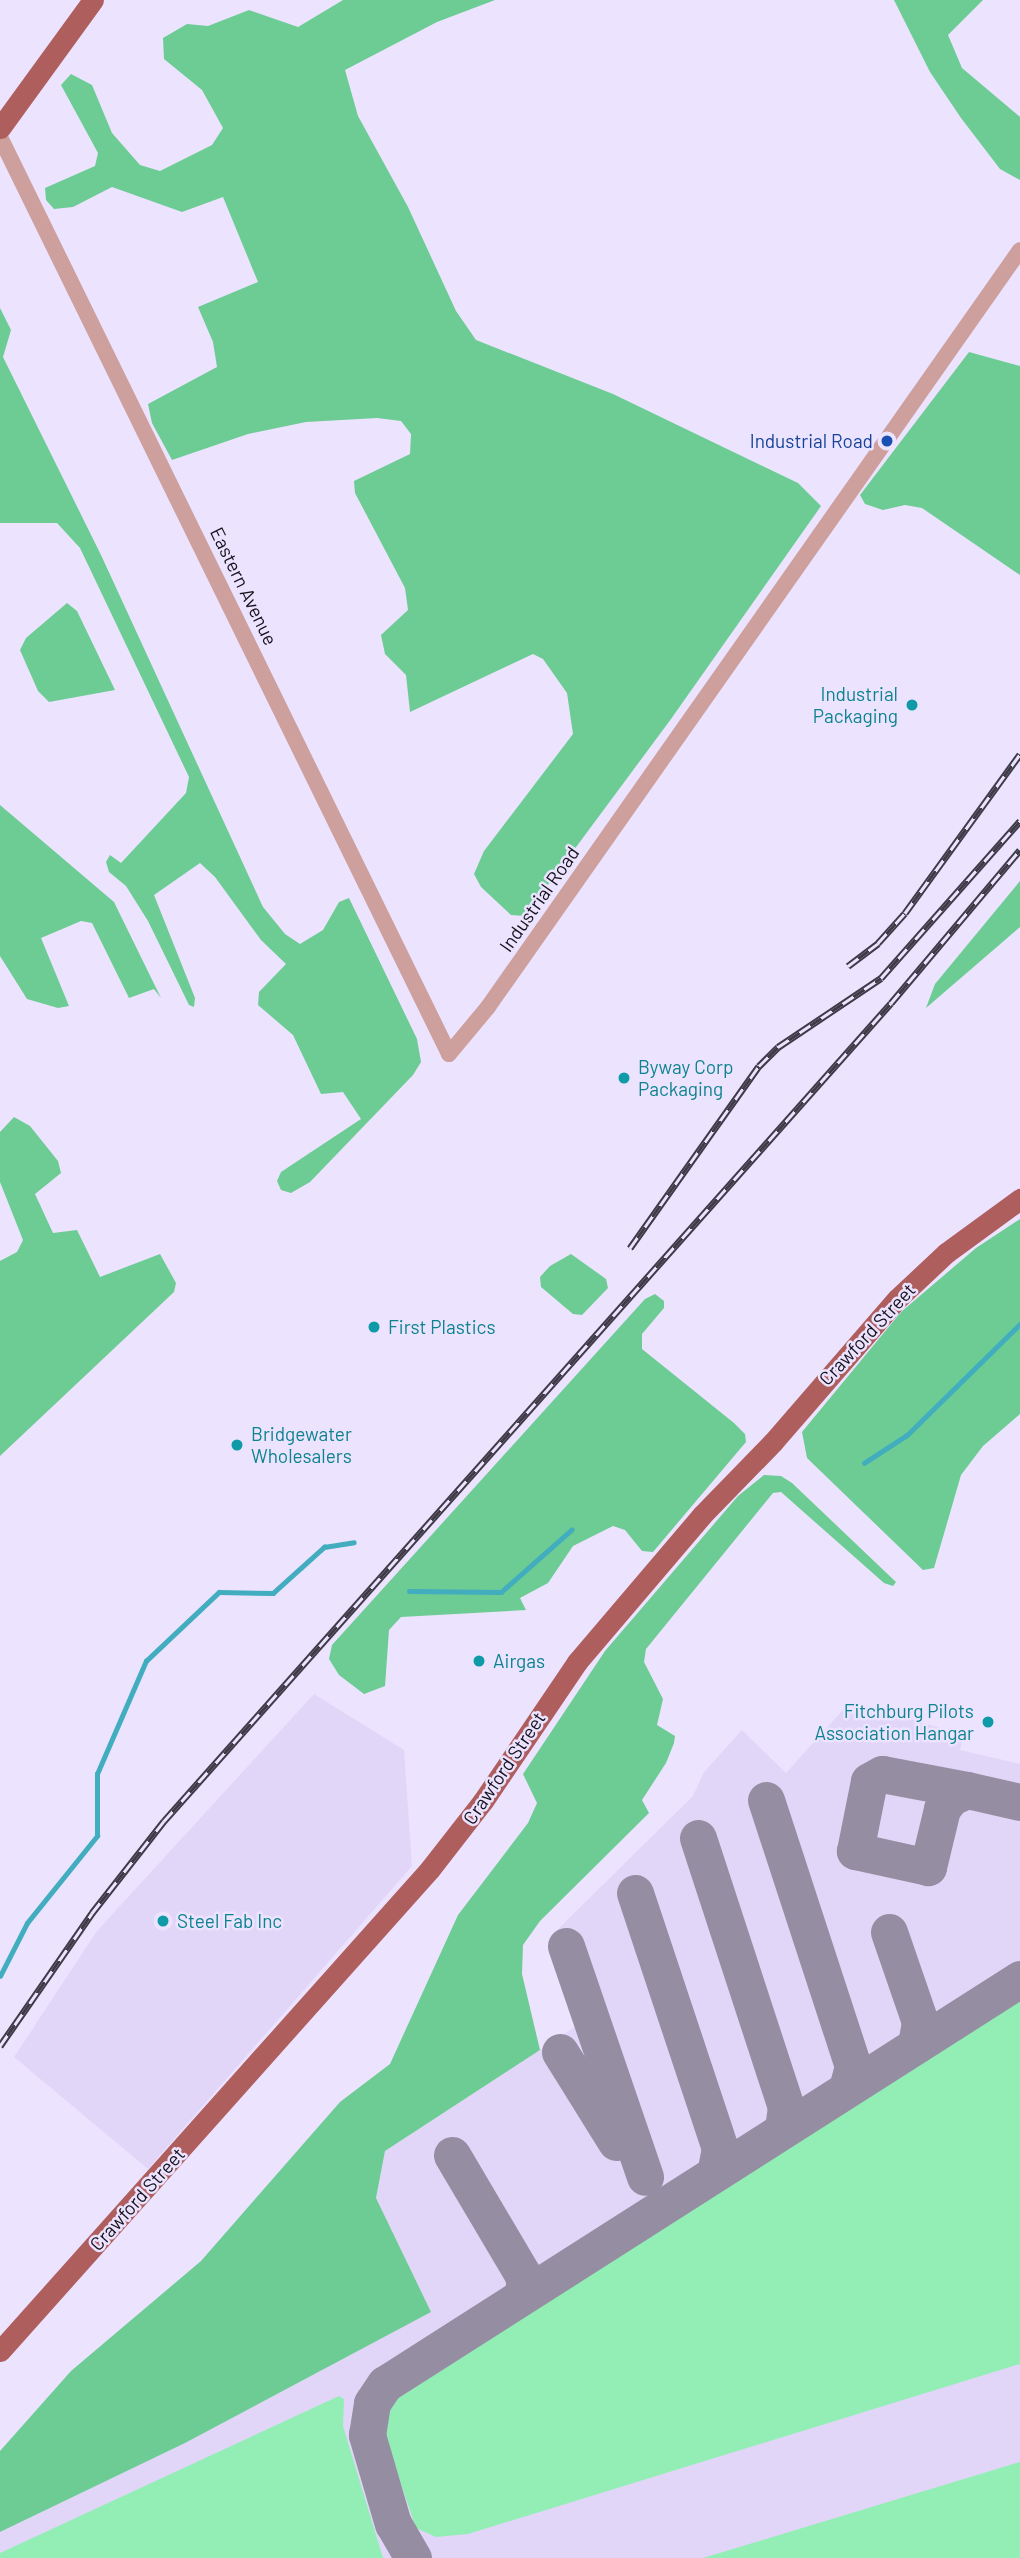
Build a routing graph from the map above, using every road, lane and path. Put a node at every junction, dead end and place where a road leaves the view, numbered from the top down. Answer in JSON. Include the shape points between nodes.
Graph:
{"nodes":[{"id":1,"x":93,"y":0,"type":"edge"},
{"id":2,"x":0,"y":128,"type":"edge"},
{"id":3,"x":0,"y":137,"type":"edge"},
{"id":4,"x":1020,"y":250,"type":"edge"},
{"id":5,"x":449,"y":1054,"type":"joint"},
{"id":6,"x":1020,"y":1199,"type":"edge"},
{"id":7,"x":0,"y":2351,"type":"edge"}],
"edges":[{"from":1,"to":2,"type":"main road"},
{"from":3,"to":5,"type":"street","name":"Eastern Avenue"},
{"from":4,"to":5,"type":"street","name":"Industrial Road","via":[[488,1007]]},
{"from":6,"to":7,"type":"main road","name":"Crawford Street","via":[[946,1253],[897,1299],[702,1516],[577,1662],[483,1801],[430,1869]]}]}
